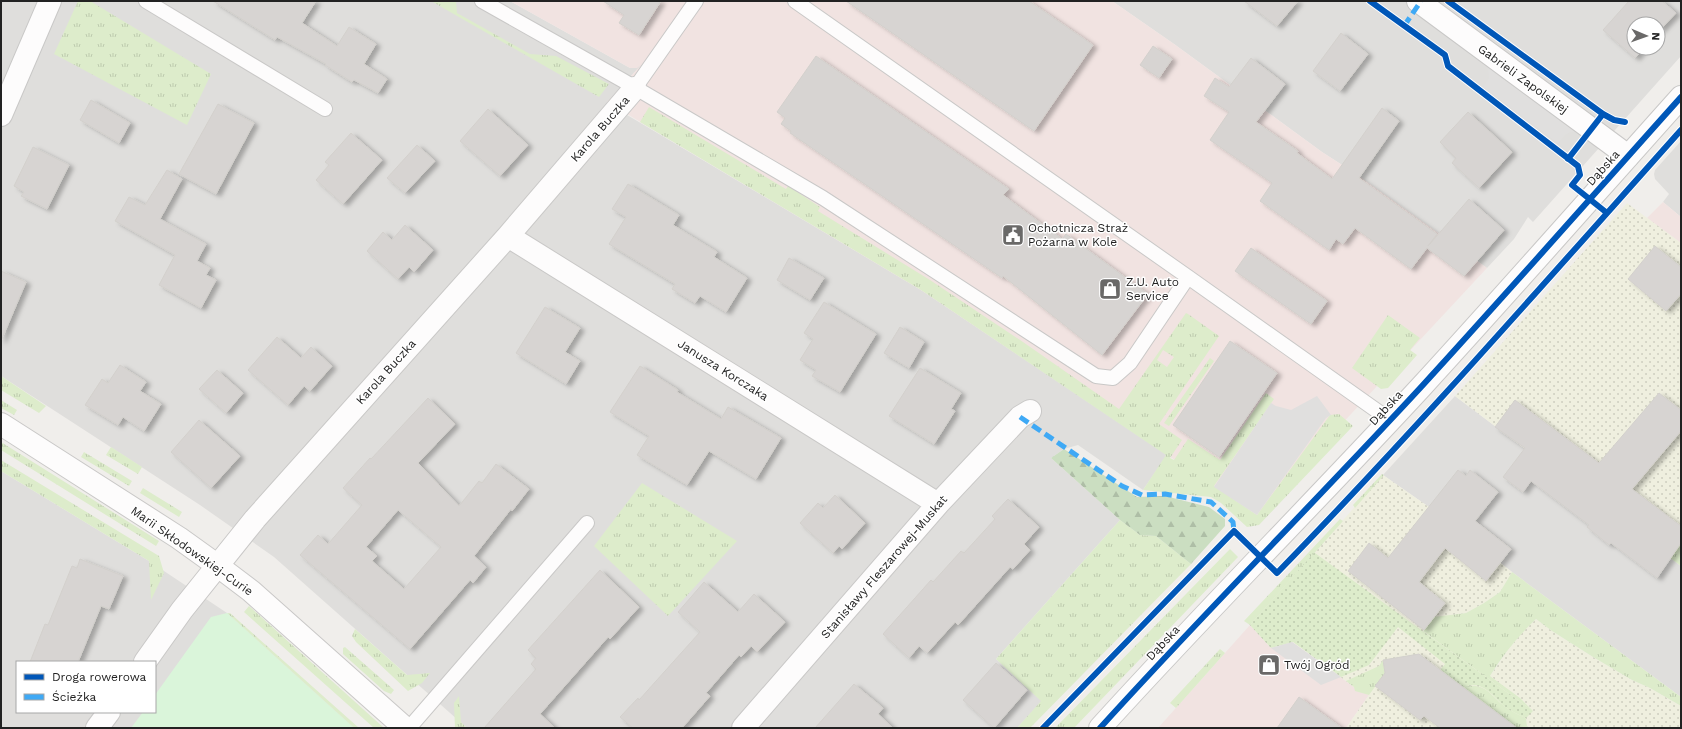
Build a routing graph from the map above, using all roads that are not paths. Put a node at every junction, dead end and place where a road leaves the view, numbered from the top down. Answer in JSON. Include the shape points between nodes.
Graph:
{"nodes":[{"id":1,"x":50,"y":1,"type":"edge"},
{"id":2,"x":146,"y":1,"type":"edge"},
{"id":3,"x":482,"y":1,"type":"edge"},
{"id":4,"x":696,"y":1,"type":"edge"},
{"id":5,"x":795,"y":1,"type":"edge"},
{"id":6,"x":1418,"y":1,"type":"edge"},
{"id":7,"x":635,"y":88,"type":"junction"},
{"id":8,"x":1681,"y":97,"type":"edge"},
{"id":9,"x":326,"y":109,"type":"dead end"},
{"id":10,"x":1,"y":115,"type":"edge"},
{"id":11,"x":1628,"y":156,"type":"junction"},
{"id":12,"x":508,"y":236,"type":"junction"},
{"id":13,"x":1188,"y":277,"type":"junction"},
{"id":14,"x":1030,"y":411,"type":"dead end"},
{"id":15,"x":1390,"y":420,"type":"junction"},
{"id":16,"x":1,"y":424,"type":"edge"},
{"id":17,"x":938,"y":504,"type":"junction"},
{"id":18,"x":587,"y":523,"type":"dead end"},
{"id":19,"x":218,"y":566,"type":"junction"},
{"id":20,"x":146,"y":661,"type":"edge"},
{"id":21,"x":108,"y":713,"type":"edge"},
{"id":22,"x":97,"y":728,"type":"edge"},
{"id":23,"x":405,"y":728,"type":"edge"},
{"id":24,"x":409,"y":728,"type":"edge"},
{"id":25,"x":743,"y":728,"type":"edge"},
{"id":26,"x":1100,"y":728,"type":"edge"}],
"edges":[{"from":1,"to":10,"type":"street"},
{"from":2,"to":9,"type":"lane"},
{"from":3,"to":7,"type":"lane"},
{"from":4,"to":7,"type":"lane"},
{"from":5,"to":13,"type":"lane"},
{"from":6,"to":11,"type":"street","name":"Gabrieli Zapolskiej"},
{"from":7,"to":12,"type":"street","name":"Karola Buczka"},
{"from":7,"to":13,"type":"lane","via":[[823,198],[1096,376],[1113,378],[1130,363]]},
{"from":8,"to":11,"type":"street","name":"Dąbska"},
{"from":11,"to":15,"type":"street","name":"Dąbska"},
{"from":12,"to":17,"type":"street","name":"Janusza Korczaka"},
{"from":12,"to":19,"type":"street","name":"Karola Buczka","via":[[272,500]]},
{"from":13,"to":15,"type":"lane"},
{"from":14,"to":17,"type":"street","name":"Stanisławy Fleszarowej-Muskat","via":[[1020,417]]},
{"from":15,"to":26,"type":"street","name":"Dąbska"},
{"from":16,"to":19,"type":"street","name":"Marii Skłodowskiej-Curie","via":[[179,538]]},
{"from":17,"to":25,"type":"street","name":"Stanisławy Fleszarowej-Muskat"},
{"from":18,"to":24,"type":"lane"},
{"from":19,"to":20,"type":"street","name":"Karola Buczka","via":[[182,610]]},
{"from":19,"to":23,"type":"street","name":"Marii Skłodowskiej-Curie","via":[[251,591]]},
{"from":21,"to":22,"type":"street"}]}
